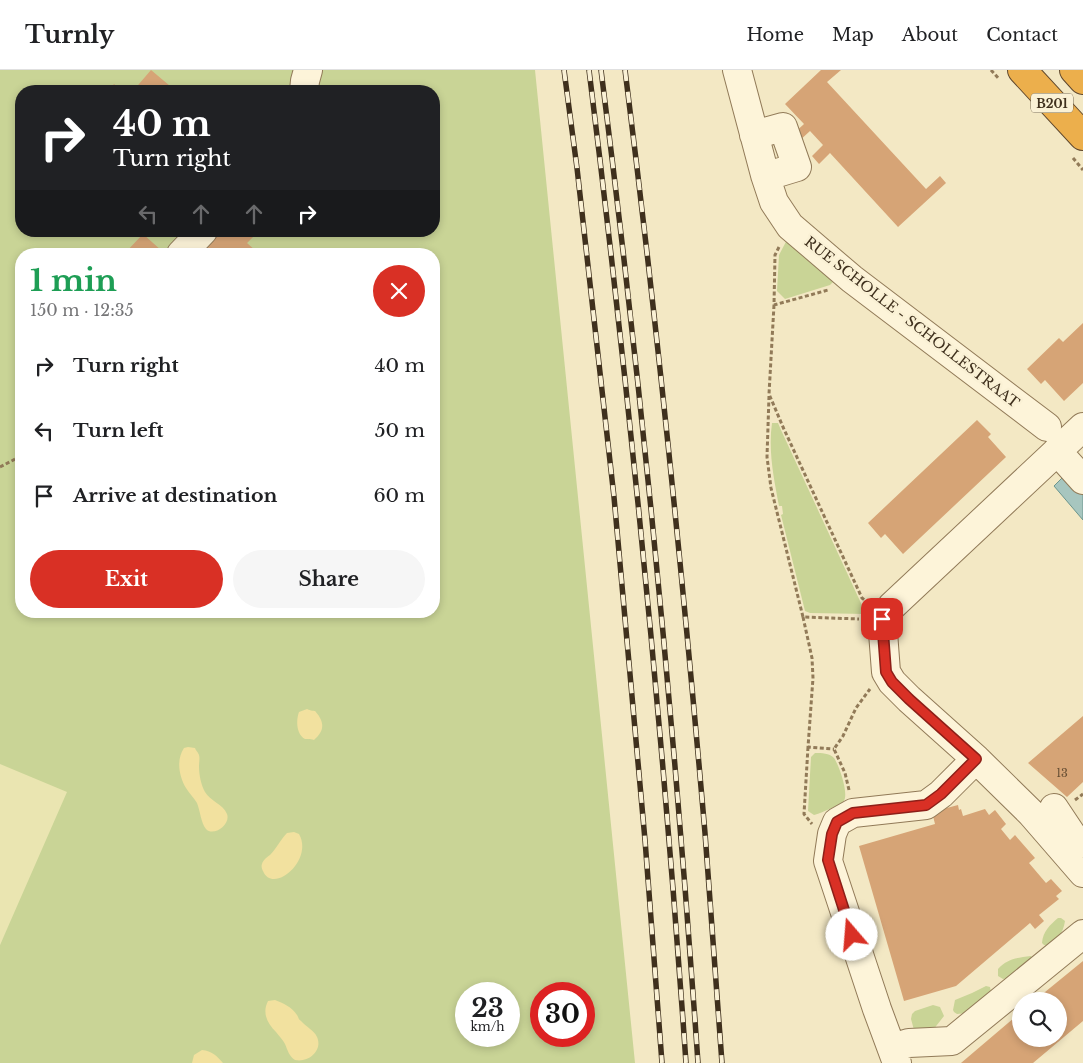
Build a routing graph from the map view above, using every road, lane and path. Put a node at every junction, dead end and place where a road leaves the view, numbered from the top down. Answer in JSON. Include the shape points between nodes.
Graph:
{"nodes":[{"id":1,"x":308,"y":70,"type":"edge"},
{"id":2,"x":737,"y":70,"type":"edge"},
{"id":3,"x":1022,"y":70,"type":"edge"},
{"id":4,"x":1074,"y":70,"type":"edge"},
{"id":5,"x":1083,"y":80,"type":"edge"},
{"id":6,"x":305,"y":85,"type":"edge"},
{"id":7,"x":1083,"y":136,"type":"edge"},
{"id":8,"x":790,"y":226,"type":"junction"},
{"id":9,"x":197,"y":237,"type":"edge"},
{"id":10,"x":187,"y":248,"type":"edge"},
{"id":11,"x":852,"y":279,"type":"junction"},
{"id":12,"x":774,"y":306,"type":"junction"},
{"id":13,"x":769,"y":394,"type":"junction"},
{"id":14,"x":1083,"y":427,"type":"edge"},
{"id":15,"x":1052,"y":439,"type":"junction"},
{"id":16,"x":15,"y":459,"type":"edge"},
{"id":17,"x":0,"y":467,"type":"edge"},
{"id":18,"x":1083,"y":480,"type":"edge"},
{"id":19,"x":880,"y":604,"type":"junction"},
{"id":20,"x":804,"y":617,"type":"junction"},
{"id":21,"x":861,"y":619,"type":"dead end"},
{"id":22,"x":886,"y":672,"type":"junction"},
{"id":23,"x":808,"y":747,"type":"junction"},
{"id":24,"x":834,"y":749,"type":"junction"},
{"id":25,"x":976,"y":759,"type":"junction"},
{"id":26,"x":1068,"y":808,"type":"edge"},
{"id":27,"x":853,"y":813,"type":"junction"},
{"id":28,"x":832,"y":834,"type":"junction"},
{"id":29,"x":1083,"y":852,"type":"edge"},
{"id":30,"x":1083,"y":873,"type":"edge"},
{"id":31,"x":1083,"y":934,"type":"edge"},
{"id":32,"x":894,"y":1055,"type":"edge"}],
"edges":[{"from":1,"to":6,"type":"street"},
{"from":2,"to":8,"type":"street","name":"RUE SCHOLLE - SCHOLLESTRAAT","via":[[765,176],[774,202]]},
{"from":3,"to":7,"type":"highway","number":"B201"},
{"from":4,"to":5,"type":"highway","number":"B201"},
{"from":8,"to":11,"type":"street","name":"RUE SCHOLLE - SCHOLLESTRAAT"},
{"from":8,"to":12,"type":"path","via":[[775,255]]},
{"from":9,"to":10,"type":"street"},
{"from":11,"to":12,"type":"path","via":[[843,286]]},
{"from":11,"to":15,"type":"street","name":"RUE SCHOLLE - SCHOLLESTRAAT"},
{"from":12,"to":13,"type":"path"},
{"from":13,"to":19,"type":"path","via":[[862,598]]},
{"from":13,"to":20,"type":"path","via":[[767,457],[771,488]]},
{"from":14,"to":15,"type":"street"},
{"from":15,"to":18,"type":"street","name":"RUE SCHOLLE - SCHOLLESTRAAT"},
{"from":15,"to":19,"type":"street"},
{"from":16,"to":17,"type":"path"},
{"from":19,"to":22,"type":"street"},
{"from":20,"to":21,"type":"path"},
{"from":20,"to":23,"type":"path","via":[[813,678]]},
{"from":22,"to":24,"type":"path","via":[[876,680],[856,708]]},
{"from":22,"to":25,"type":"street","via":[[899,690]]},
{"from":23,"to":24,"type":"path"},
{"from":23,"to":28,"type":"path","via":[[804,814],[811,823]]},
{"from":24,"to":27,"type":"path"},
{"from":25,"to":27,"type":"street","via":[[926,805]]},
{"from":25,"to":30,"type":"street","via":[[1031,813]]},
{"from":26,"to":29,"type":"street"},
{"from":27,"to":28,"type":"street","via":[[837,822]]},
{"from":28,"to":32,"type":"street","via":[[828,860]]},
{"from":31,"to":32,"type":"street","via":[[952,1041],[909,1042]]}]}
